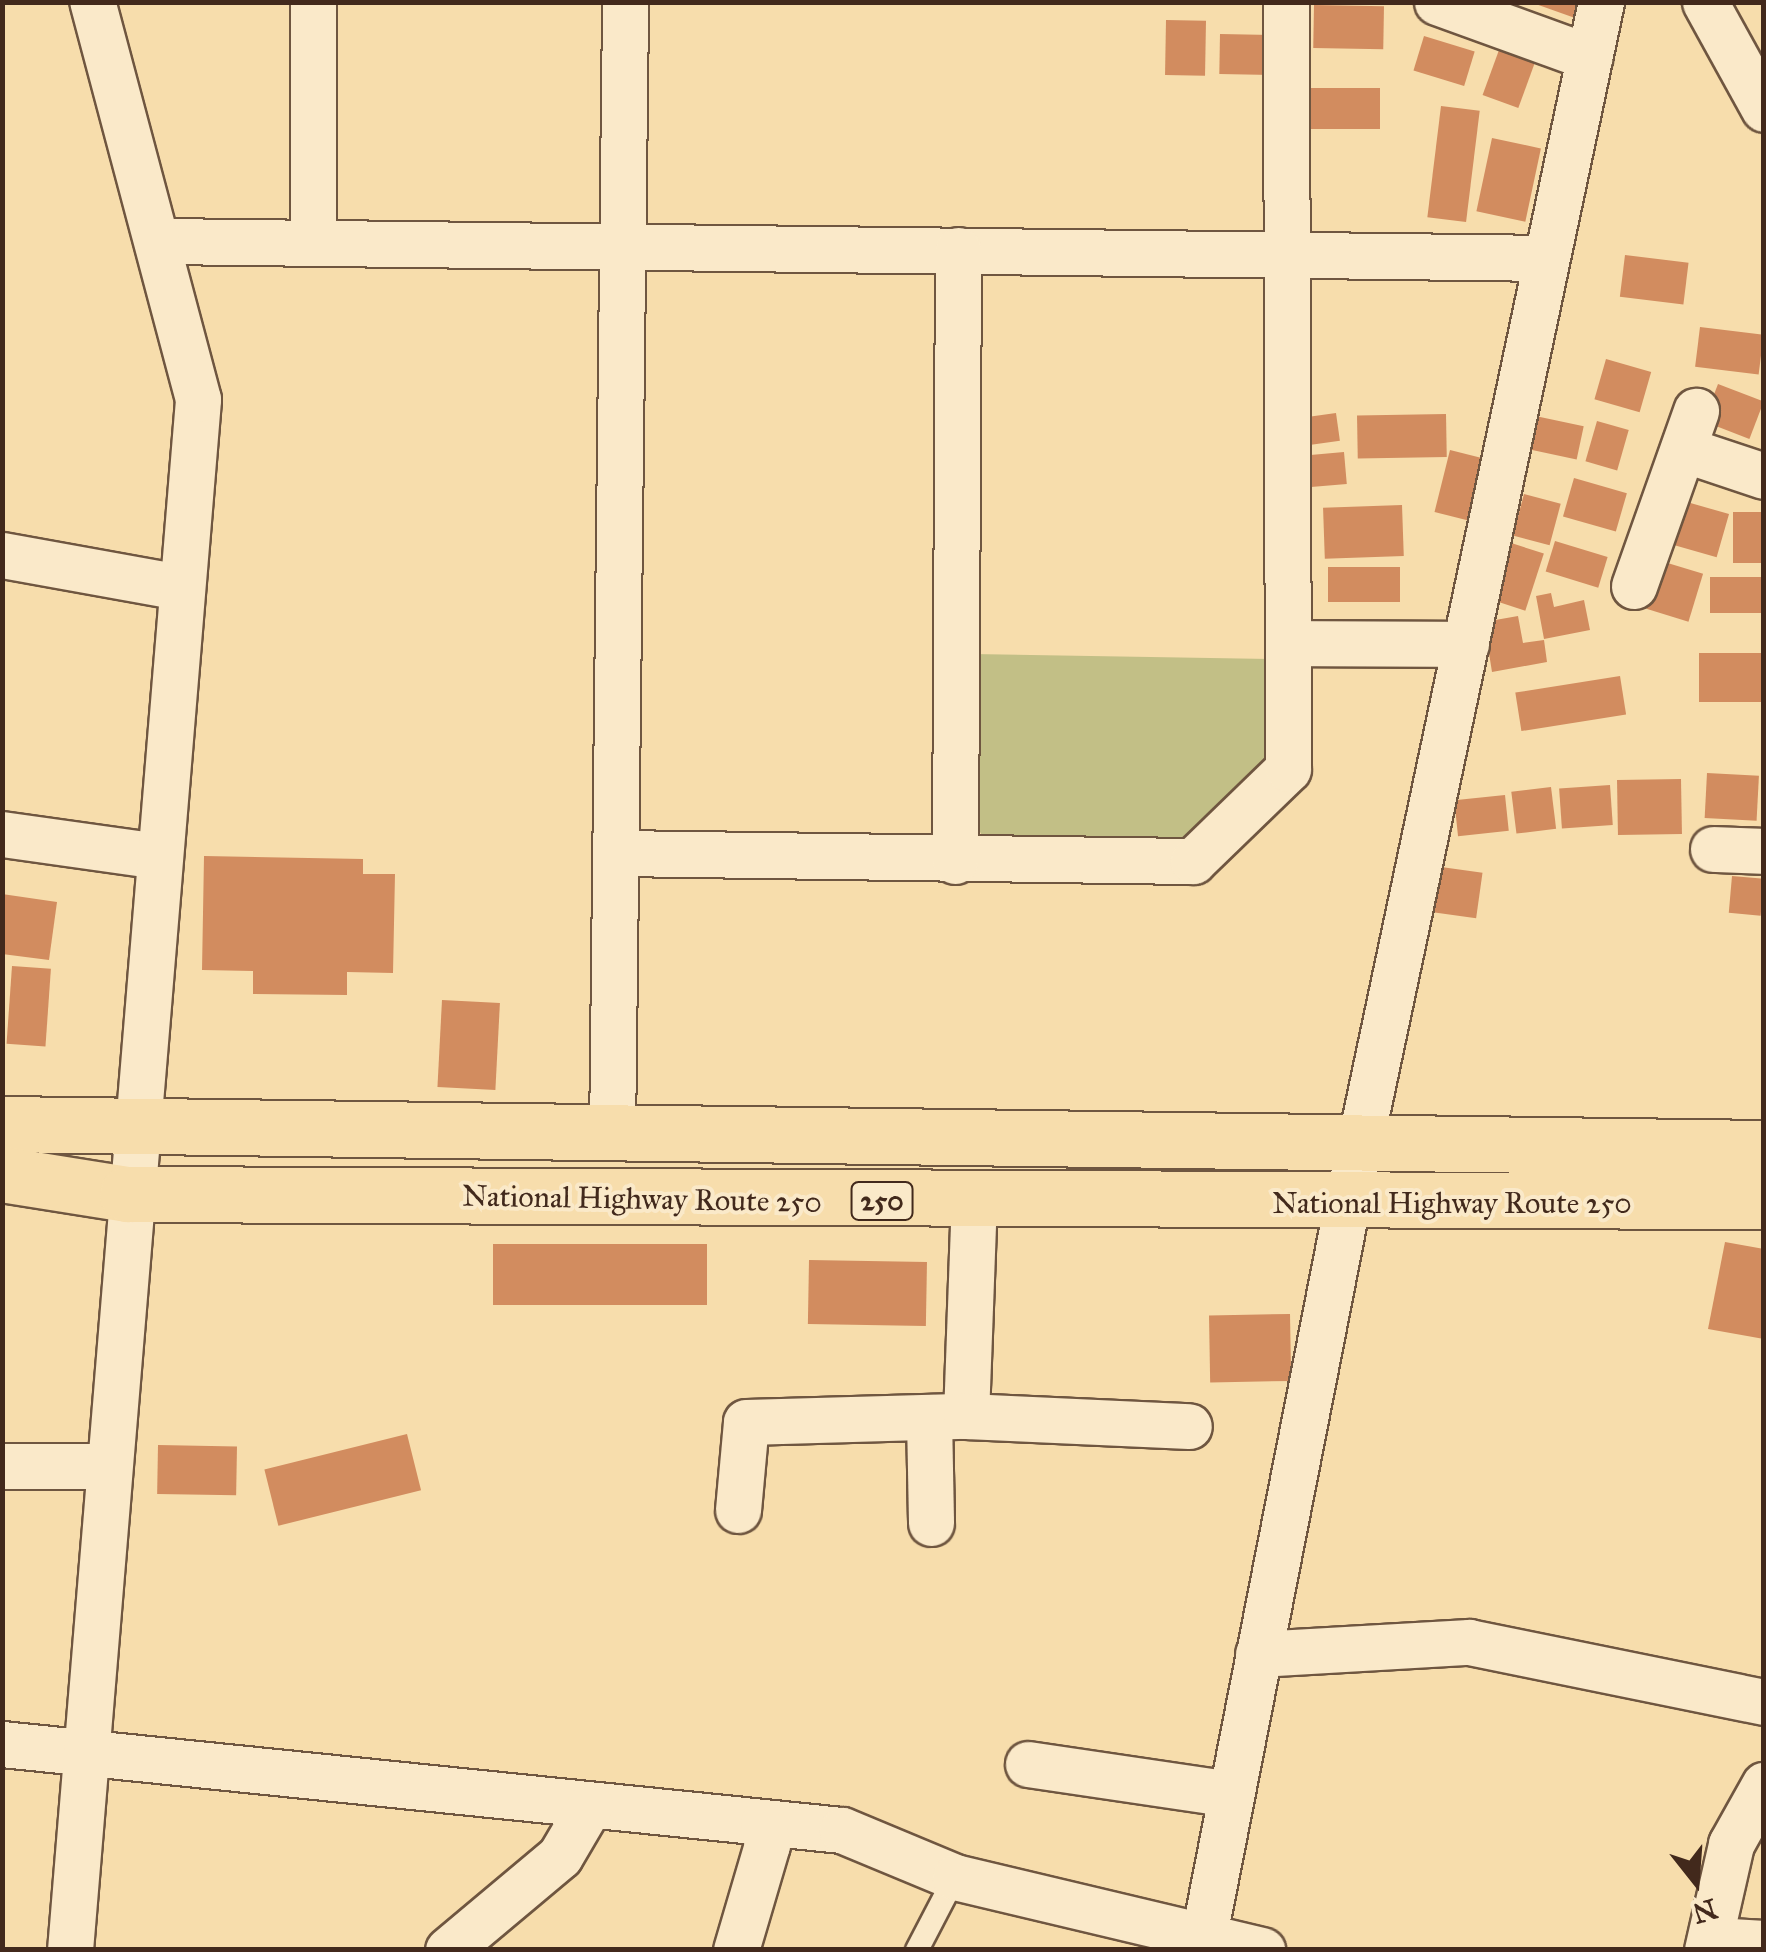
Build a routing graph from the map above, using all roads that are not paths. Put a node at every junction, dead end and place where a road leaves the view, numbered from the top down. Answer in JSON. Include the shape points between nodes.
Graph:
{"nodes":[{"id":1,"x":92,"y":2,"type":"edge"},
{"id":2,"x":313,"y":2,"type":"edge"},
{"id":3,"x":625,"y":2,"type":"edge"},
{"id":4,"x":1286,"y":2,"type":"edge"},
{"id":5,"x":1437,"y":2,"type":"edge"},
{"id":6,"x":1602,"y":2,"type":"edge"},
{"id":7,"x":1705,"y":2,"type":"edge"},
{"id":8,"x":1589,"y":57,"type":"junction"},
{"id":9,"x":1764,"y":109,"type":"edge"},
{"id":10,"x":161,"y":241,"type":"junction"},
{"id":11,"x":313,"y":243,"type":"junction"},
{"id":12,"x":624,"y":247,"type":"junction"},
{"id":13,"x":958,"y":250,"type":"junction"},
{"id":14,"x":1292,"y":254,"type":"junction"},
{"id":15,"x":1543,"y":258,"type":"junction"},
{"id":16,"x":1764,"y":476,"type":"edge"},
{"id":17,"x":2,"y":555,"type":"edge"},
{"id":18,"x":180,"y":586,"type":"junction"},
{"id":19,"x":1634,"y":586,"type":"dead end"},
{"id":20,"x":1289,"y":643,"type":"junction"},
{"id":21,"x":1466,"y":644,"type":"junction"},
{"id":22,"x":2,"y":834,"type":"edge"},
{"id":23,"x":1713,"y":849,"type":"dead end"},
{"id":24,"x":1764,"y":852,"type":"edge"},
{"id":25,"x":617,"y":853,"type":"junction"},
{"id":26,"x":159,"y":856,"type":"junction"},
{"id":27,"x":955,"y":861,"type":"junction"},
{"id":28,"x":2,"y":1124,"type":"edge"},
{"id":29,"x":134,"y":1132,"type":"junction"},
{"id":30,"x":612,"y":1137,"type":"junction"},
{"id":31,"x":1361,"y":1144,"type":"junction"},
{"id":32,"x":1764,"y":1148,"type":"edge"},
{"id":33,"x":2,"y":1174,"type":"edge"},
{"id":34,"x":127,"y":1194,"type":"junction"},
{"id":35,"x":1764,"y":1201,"type":"edge"},
{"id":36,"x":974,"y":1202,"type":"junction"},
{"id":37,"x":1347,"y":1204,"type":"junction"},
{"id":38,"x":947,"y":1417,"type":"junction"},
{"id":39,"x":1189,"y":1426,"type":"dead end"},
{"id":40,"x":2,"y":1466,"type":"edge"},
{"id":41,"x":104,"y":1466,"type":"junction"},
{"id":42,"x":738,"y":1510,"type":"dead end"},
{"id":43,"x":931,"y":1522,"type":"dead end"},
{"id":44,"x":1258,"y":1654,"type":"junction"},
{"id":45,"x":1764,"y":1702,"type":"edge"},
{"id":46,"x":2,"y":1744,"type":"edge"},
{"id":47,"x":89,"y":1754,"type":"junction"},
{"id":48,"x":1028,"y":1764,"type":"dead end"},
{"id":49,"x":1764,"y":1785,"type":"edge"},
{"id":50,"x":1231,"y":1794,"type":"junction"},
{"id":51,"x":590,"y":1805,"type":"junction"},
{"id":52,"x":763,"y":1822,"type":"junction"},
{"id":53,"x":955,"y":1877,"type":"junction"},
{"id":54,"x":1203,"y":1943,"type":"edge"},
{"id":55,"x":1764,"y":1943,"type":"edge"},
{"id":56,"x":1711,"y":1945,"type":"edge"},
{"id":57,"x":464,"y":1947,"type":"edge"},
{"id":58,"x":70,"y":1950,"type":"edge"},
{"id":59,"x":736,"y":1950,"type":"edge"},
{"id":60,"x":917,"y":1950,"type":"edge"},
{"id":61,"x":1262,"y":1950,"type":"edge"}],
"edges":[{"from":1,"to":10,"type":"street"},
{"from":2,"to":11,"type":"street"},
{"from":3,"to":12,"type":"street"},
{"from":4,"to":14,"type":"street"},
{"from":5,"to":8,"type":"street"},
{"from":6,"to":8,"type":"street"},
{"from":7,"to":9,"type":"street"},
{"from":8,"to":15,"type":"street"},
{"from":10,"to":11,"type":"street"},
{"from":10,"to":18,"type":"street","via":[[198,399]]},
{"from":11,"to":12,"type":"street"},
{"from":12,"to":13,"type":"street"},
{"from":12,"to":25,"type":"street"},
{"from":13,"to":14,"type":"street"},
{"from":13,"to":27,"type":"street"},
{"from":14,"to":15,"type":"street"},
{"from":14,"to":20,"type":"street"},
{"from":15,"to":21,"type":"street"},
{"from":16,"to":19,"type":"street","via":[[1690,430]]},
{"from":17,"to":18,"type":"street"},
{"from":18,"to":26,"type":"street"},
{"from":20,"to":21,"type":"street"},
{"from":20,"to":27,"type":"street","via":[[1288,769],[1193,861]]},
{"from":21,"to":31,"type":"street"},
{"from":22,"to":26,"type":"street"},
{"from":23,"to":24,"type":"street"},
{"from":25,"to":27,"type":"street"},
{"from":25,"to":30,"type":"street"},
{"from":26,"to":29,"type":"street"},
{"from":28,"to":29,"type":"highway","name":"National Highway Route 250","number":"250"},
{"from":29,"to":30,"type":"highway","name":"National Highway Route 250","number":"250"},
{"from":29,"to":34,"type":"street"},
{"from":30,"to":31,"type":"highway","name":"National Highway Route 250","number":"250"},
{"from":31,"to":32,"type":"highway","name":"National Highway Route 250","number":"250"},
{"from":31,"to":37,"type":"street"},
{"from":33,"to":34,"type":"highway","name":"National Highway Route 250","number":"250"},
{"from":34,"to":36,"type":"highway","name":"National Highway Route 250","number":"250"},
{"from":34,"to":41,"type":"street"},
{"from":35,"to":37,"type":"highway","name":"National Highway Route 250","number":"250"},
{"from":36,"to":37,"type":"highway","name":"National Highway Route 250","number":"250"},
{"from":36,"to":38,"type":"street"},
{"from":37,"to":44,"type":"street"},
{"from":38,"to":39,"type":"street"},
{"from":38,"to":42,"type":"street","via":[[746,1422]]},
{"from":38,"to":43,"type":"street"},
{"from":40,"to":41,"type":"street"},
{"from":41,"to":47,"type":"street"},
{"from":44,"to":45,"type":"street","via":[[1469,1642]]},
{"from":44,"to":50,"type":"street"},
{"from":46,"to":47,"type":"street"},
{"from":47,"to":51,"type":"street"},
{"from":47,"to":58,"type":"street"},
{"from":48,"to":50,"type":"street"},
{"from":49,"to":56,"type":"street","via":[[1730,1844]]},
{"from":50,"to":54,"type":"street"},
{"from":51,"to":52,"type":"street"},
{"from":51,"to":57,"type":"street","via":[[560,1856]]},
{"from":52,"to":53,"type":"street","via":[[842,1830]]},
{"from":52,"to":59,"type":"street","via":[[768,1845]]},
{"from":53,"to":54,"type":"street"},
{"from":53,"to":60,"type":"lane"},
{"from":54,"to":61,"type":"street"},
{"from":55,"to":56,"type":"street"}]}
